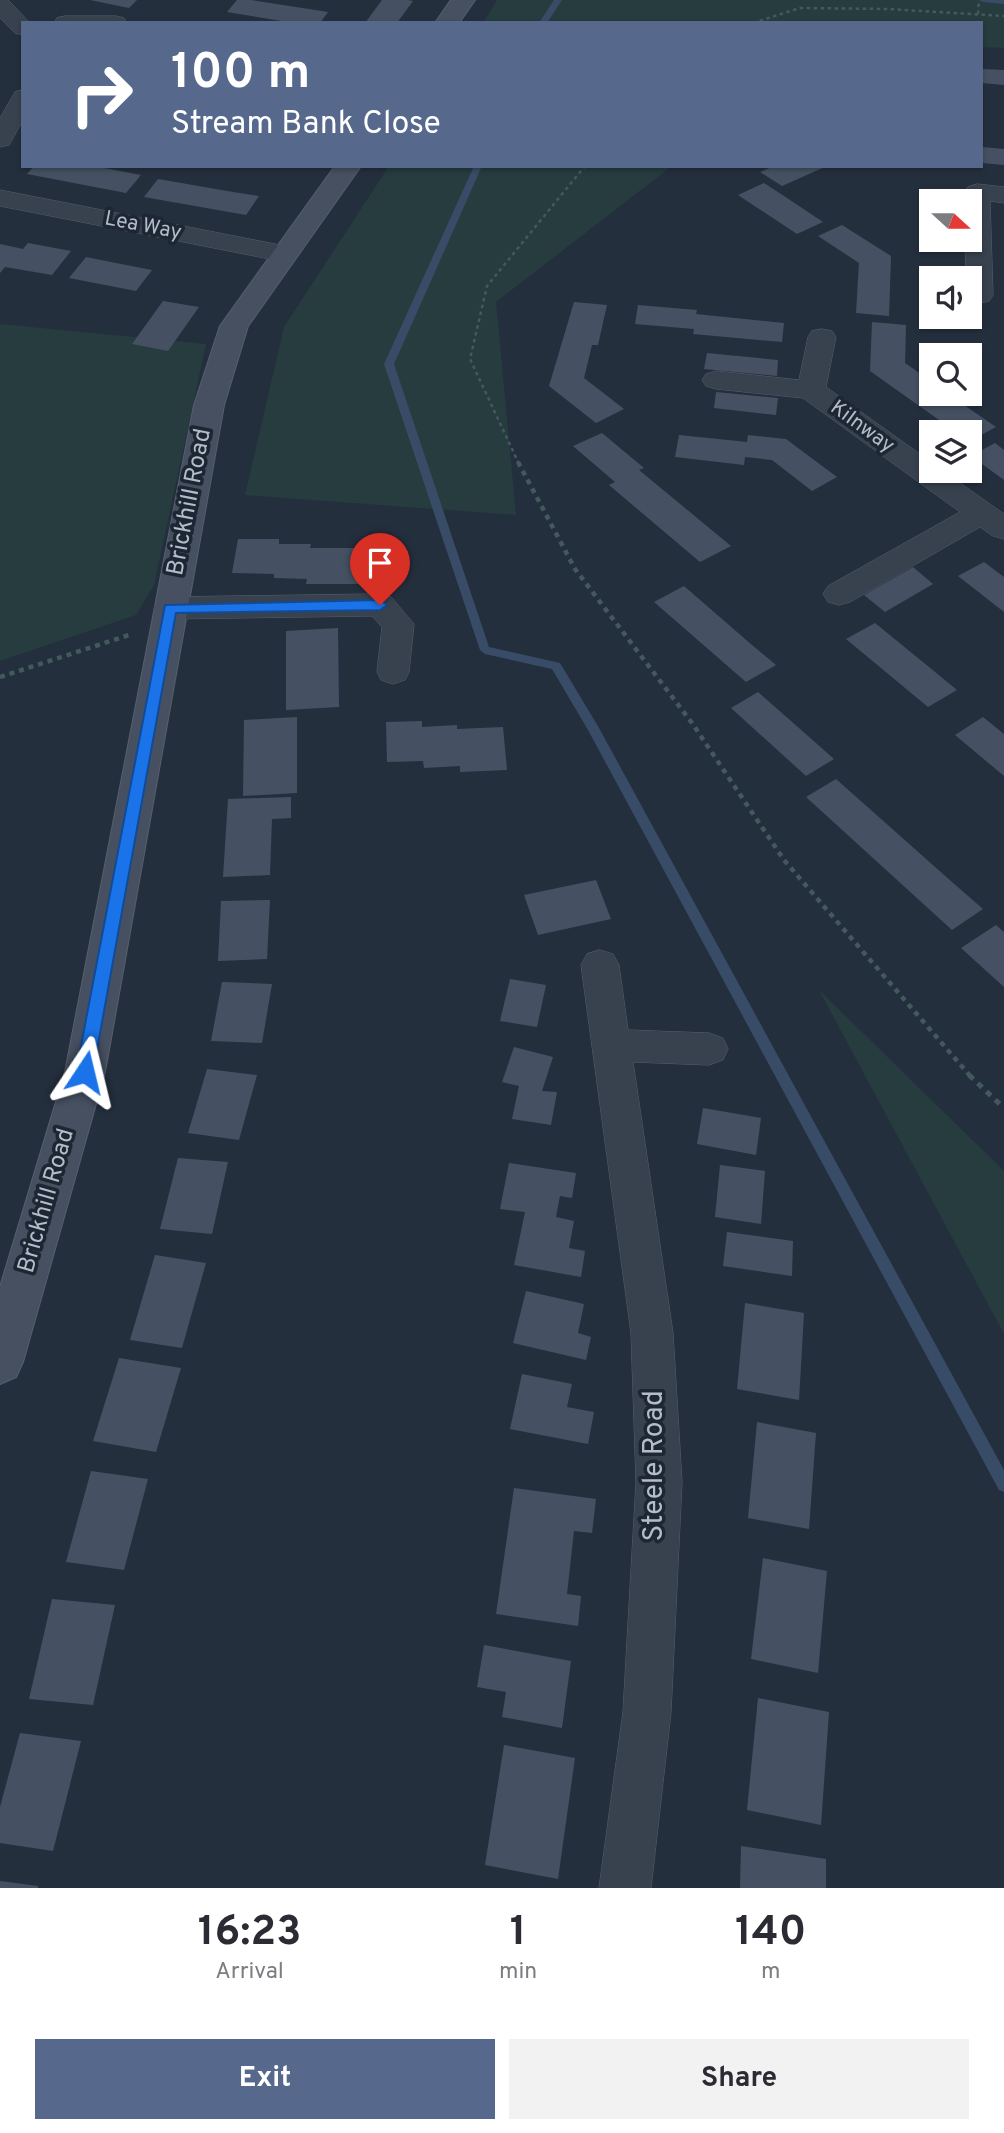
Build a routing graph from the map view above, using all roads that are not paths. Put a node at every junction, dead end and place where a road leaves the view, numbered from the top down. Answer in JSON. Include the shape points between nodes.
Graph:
{"nodes":[{"id":1,"x":463,"y":0,"type":"edge"},
{"id":2,"x":0,"y":5,"type":"edge"},
{"id":3,"x":448,"y":21,"type":"edge"},
{"id":4,"x":21,"y":26,"type":"edge"},
{"id":5,"x":21,"y":101,"type":"edge"},
{"id":6,"x":0,"y":140,"type":"edge"},
{"id":7,"x":347,"y":168,"type":"edge"},
{"id":8,"x":1004,"y":195,"type":"edge"},
{"id":9,"x":0,"y":198,"type":"edge"},
{"id":10,"x":285,"y":254,"type":"junction"},
{"id":11,"x":979,"y":266,"type":"edge"},
{"id":12,"x":822,"y":337,"type":"dead end"},
{"id":13,"x":716,"y":380,"type":"dead end"},
{"id":14,"x":811,"y":390,"type":"junction"},
{"id":15,"x":993,"y":521,"type":"edge"},
{"id":16,"x":839,"y":594,"type":"dead end"},
{"id":17,"x":168,"y":615,"type":"junction"},
{"id":18,"x":393,"y":672,"type":"dead end"},
{"id":19,"x":600,"y":965,"type":"dead end"},
{"id":20,"x":611,"y":1045,"type":"junction"},
{"id":21,"x":709,"y":1049,"type":"dead end"},
{"id":22,"x":0,"y":1362,"type":"edge"},
{"id":23,"x":625,"y":1888,"type":"edge"}],
"edges":[{"from":1,"to":3,"type":"street"},
{"from":2,"to":4,"type":"street"},
{"from":5,"to":6,"type":"street"},
{"from":7,"to":10,"type":"street","name":"Brickhill Road"},
{"from":8,"to":11,"type":"street","via":[[977,192]]},
{"from":9,"to":10,"type":"street","name":"Lea Way"},
{"from":10,"to":17,"type":"street","name":"Brickhill Road","via":[[234,326],[209,405]]},
{"from":12,"to":14,"type":"street","name":"Kilnway"},
{"from":13,"to":14,"type":"street","name":"Kilnway"},
{"from":14,"to":15,"type":"street","name":"Kilnway"},
{"from":15,"to":16,"type":"street","name":"Kilnway"},
{"from":17,"to":18,"type":"street","via":[[380,605],[398,624]]},
{"from":17,"to":22,"type":"street","name":"Brickhill Road","via":[[85,1072]]},
{"from":19,"to":20,"type":"street","name":"Steele Road"},
{"from":20,"to":21,"type":"street"},
{"from":20,"to":23,"type":"street","name":"Steele Road","via":[[652,1333],[659,1482],[647,1712]]}]}
